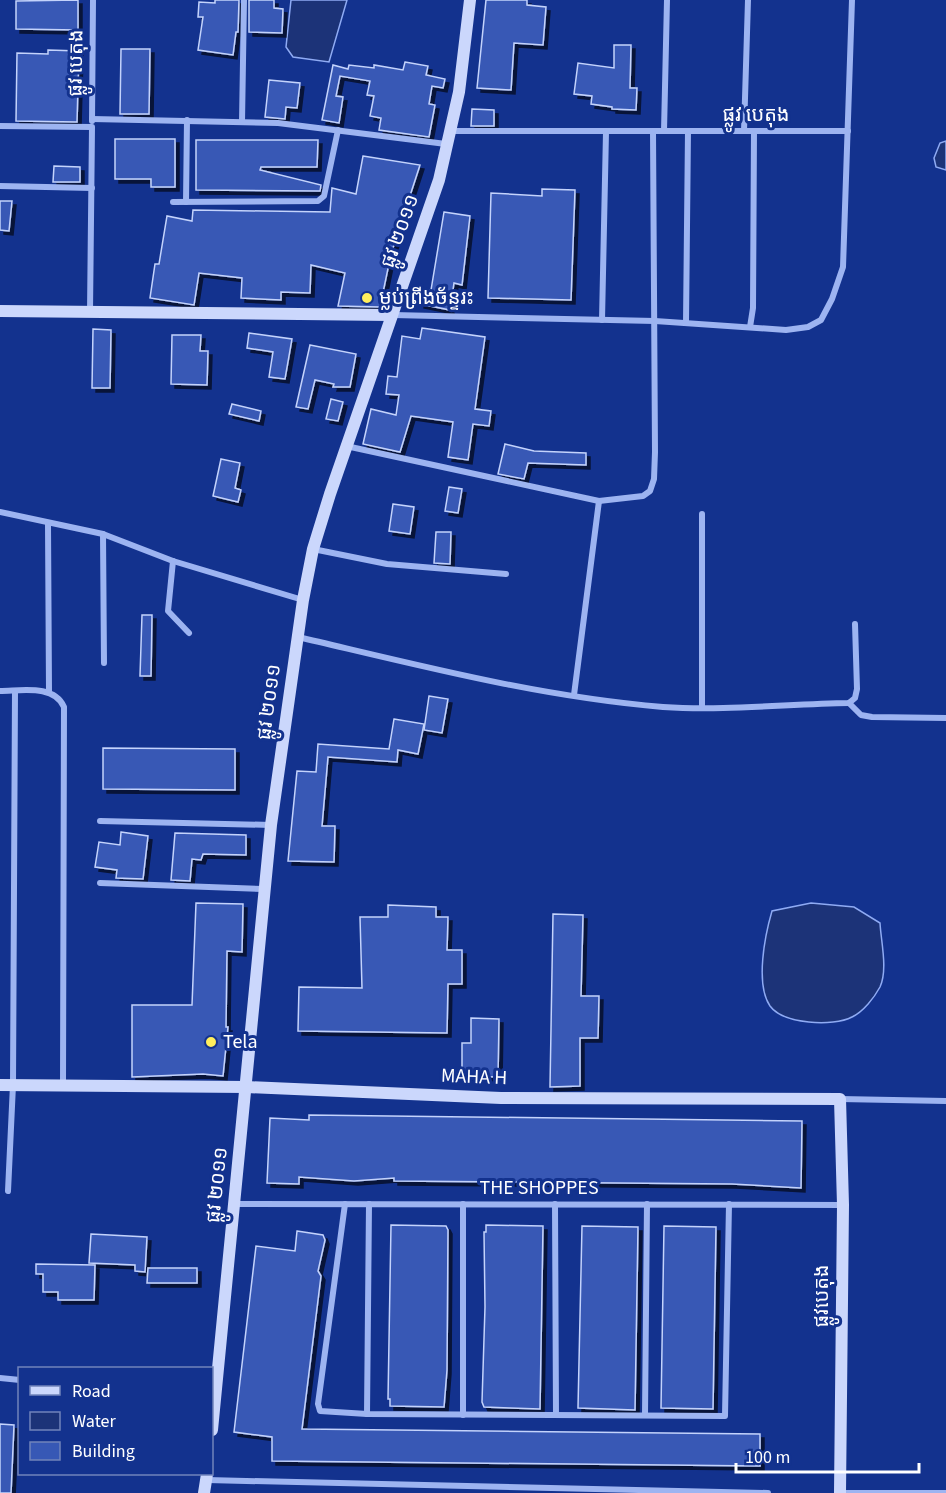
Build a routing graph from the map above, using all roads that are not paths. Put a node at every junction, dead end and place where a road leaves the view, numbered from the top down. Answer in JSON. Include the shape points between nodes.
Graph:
{"nodes":[{"id":1,"x":93,"y":0,"type":"edge"},
{"id":2,"x":244,"y":0,"type":"edge"},
{"id":3,"x":470,"y":0,"type":"edge"},
{"id":4,"x":667,"y":0,"type":"edge"},
{"id":5,"x":748,"y":0,"type":"edge"},
{"id":6,"x":852,"y":0,"type":"edge"},
{"id":7,"x":92,"y":119,"type":"junction"},
{"id":8,"x":188,"y":120,"type":"junction"},
{"id":9,"x":242,"y":122,"type":"junction"},
{"id":10,"x":0,"y":126,"type":"edge"},
{"id":11,"x":92,"y":127,"type":"junction"},
{"id":12,"x":338,"y":130,"type":"junction"},
{"id":13,"x":450,"y":131,"type":"junction"},
{"id":14,"x":653,"y":131,"type":"junction"},
{"id":15,"x":664,"y":131,"type":"junction"},
{"id":16,"x":688,"y":131,"type":"junction"},
{"id":17,"x":744,"y":131,"type":"junction"},
{"id":18,"x":754,"y":131,"type":"junction"},
{"id":19,"x":848,"y":131,"type":"junction"},
{"id":20,"x":606,"y":132,"type":"junction"},
{"id":21,"x":446,"y":144,"type":"junction"},
{"id":22,"x":0,"y":186,"type":"edge"},
{"id":23,"x":92,"y":188,"type":"junction"},
{"id":24,"x":173,"y":202,"type":"dead end"},
{"id":25,"x":186,"y":202,"type":"junction"},
{"id":26,"x":0,"y":311,"type":"edge"},
{"id":27,"x":90,"y":312,"type":"junction"},
{"id":28,"x":391,"y":315,"type":"junction"},
{"id":29,"x":602,"y":320,"type":"junction"},
{"id":30,"x":655,"y":321,"type":"junction"},
{"id":31,"x":686,"y":323,"type":"junction"},
{"id":32,"x":750,"y":327,"type":"junction"},
{"id":33,"x":346,"y":445,"type":"junction"},
{"id":34,"x":599,"y":501,"type":"junction"},
{"id":35,"x":0,"y":512,"type":"edge"},
{"id":36,"x":702,"y":514,"type":"dead end"},
{"id":37,"x":48,"y":524,"type":"junction"},
{"id":38,"x":103,"y":534,"type":"junction"},
{"id":39,"x":313,"y":549,"type":"junction"},
{"id":40,"x":173,"y":561,"type":"junction"},
{"id":41,"x":506,"y":574,"type":"dead end"},
{"id":42,"x":303,"y":600,"type":"junction"},
{"id":43,"x":855,"y":624,"type":"dead end"},
{"id":44,"x":189,"y":633,"type":"dead end"},
{"id":45,"x":297,"y":637,"type":"junction"},
{"id":46,"x":104,"y":663,"type":"dead end"},
{"id":47,"x":0,"y":691,"type":"edge"},
{"id":48,"x":15,"y":691,"type":"junction"},
{"id":49,"x":48,"y":692,"type":"junction"},
{"id":50,"x":573,"y":694,"type":"junction"},
{"id":51,"x":849,"y":703,"type":"junction"},
{"id":52,"x":702,"y":708,"type":"junction"},
{"id":53,"x":946,"y":718,"type":"edge"},
{"id":54,"x":100,"y":821,"type":"dead end"},
{"id":55,"x":271,"y":825,"type":"junction"},
{"id":56,"x":100,"y":883,"type":"dead end"},
{"id":57,"x":265,"y":889,"type":"junction"},
{"id":58,"x":6,"y":1085,"type":"edge"},
{"id":59,"x":63,"y":1085,"type":"junction"},
{"id":60,"x":247,"y":1087,"type":"junction"},
{"id":61,"x":840,"y":1100,"type":"junction"},
{"id":62,"x":946,"y":1101,"type":"edge"},
{"id":63,"x":8,"y":1191,"type":"dead end"},
{"id":64,"x":236,"y":1204,"type":"junction"},
{"id":65,"x":345,"y":1204,"type":"junction"},
{"id":66,"x":369,"y":1204,"type":"junction"},
{"id":67,"x":463,"y":1204,"type":"junction"},
{"id":68,"x":555,"y":1204,"type":"junction"},
{"id":69,"x":647,"y":1204,"type":"junction"},
{"id":70,"x":729,"y":1204,"type":"junction"},
{"id":71,"x":843,"y":1205,"type":"junction"},
{"id":72,"x":0,"y":1378,"type":"edge"},
{"id":73,"x":18,"y":1380,"type":"edge"},
{"id":74,"x":213,"y":1402,"type":"edge"},
{"id":75,"x":367,"y":1414,"type":"junction"},
{"id":76,"x":464,"y":1415,"type":"junction"},
{"id":77,"x":556,"y":1415,"type":"junction"},
{"id":78,"x":645,"y":1415,"type":"junction"},
{"id":79,"x":207,"y":1477,"type":"edge"},
{"id":80,"x":204,"y":1493,"type":"edge"},
{"id":81,"x":768,"y":1493,"type":"edge"},
{"id":82,"x":840,"y":1493,"type":"edge"},
{"id":83,"x":946,"y":1493,"type":"edge"}],
"edges":[{"from":1,"to":7,"type":"street","name":"ផ្លូវ បេតុង"},
{"from":2,"to":9,"type":"street"},
{"from":3,"to":13,"type":"main road","name":"ផ្លូវ ២០១១","via":[[459,92]]},
{"from":4,"to":15,"type":"street"},
{"from":5,"to":17,"type":"street"},
{"from":6,"to":19,"type":"street"},
{"from":7,"to":8,"type":"street"},
{"from":7,"to":11,"type":"street","name":"ផ្លូវ បេតុង"},
{"from":8,"to":9,"type":"street"},
{"from":8,"to":25,"type":"street"},
{"from":9,"to":12,"type":"street"},
{"from":10,"to":11,"type":"street"},
{"from":11,"to":23,"type":"street","name":"ផ្លូវ បេតុង"},
{"from":12,"to":21,"type":"street"},
{"from":12,"to":25,"type":"street","via":[[324,196],[318,201]]},
{"from":13,"to":20,"type":"street","name":"ផ្លូវ បេតុង"},
{"from":13,"to":21,"type":"main road","name":"ផ្លូវ ២០១១"},
{"from":14,"to":15,"type":"street","name":"ផ្លូវ បេតុង"},
{"from":14,"to":20,"type":"street","name":"ផ្លូវ បេតុង"},
{"from":14,"to":30,"type":"street"},
{"from":15,"to":16,"type":"street","name":"ផ្លូវ បេតុង"},
{"from":16,"to":17,"type":"street","name":"ផ្លូវ បេតុង"},
{"from":16,"to":31,"type":"street"},
{"from":17,"to":18,"type":"street","name":"ផ្លូវ បេតុង"},
{"from":18,"to":19,"type":"street","name":"ផ្លូវ បេតុង"},
{"from":18,"to":32,"type":"street"},
{"from":19,"to":32,"type":"street","via":[[843,267],[832,299],[821,320],[808,327]]},
{"from":20,"to":29,"type":"street"},
{"from":21,"to":28,"type":"main road","name":"ផ្លូវ ២០១១","via":[[439,180]]},
{"from":22,"to":23,"type":"street"},
{"from":23,"to":27,"type":"street","name":"ផ្លូវ បេតុង"},
{"from":24,"to":25,"type":"street"},
{"from":26,"to":27,"type":"main road"},
{"from":27,"to":28,"type":"main road"},
{"from":28,"to":29,"type":"street"},
{"from":28,"to":33,"type":"main road","name":"ផ្លូវ ២០១១"},
{"from":29,"to":30,"type":"street"},
{"from":30,"to":31,"type":"street"},
{"from":30,"to":34,"type":"street","via":[[654,479],[643,496]]},
{"from":31,"to":32,"type":"street"},
{"from":33,"to":34,"type":"street"},
{"from":33,"to":39,"type":"main road","name":"ផ្លូវ ២០១១"},
{"from":34,"to":50,"type":"street"},
{"from":35,"to":37,"type":"street"},
{"from":36,"to":52,"type":"street"},
{"from":37,"to":38,"type":"street"},
{"from":37,"to":49,"type":"street"},
{"from":38,"to":40,"type":"street"},
{"from":38,"to":46,"type":"street"},
{"from":39,"to":41,"type":"street","via":[[387,564]]},
{"from":39,"to":42,"type":"main road","name":"ផ្លូវ ២០១១"},
{"from":40,"to":42,"type":"street"},
{"from":40,"to":44,"type":"street","via":[[168,611]]},
{"from":42,"to":45,"type":"main road","name":"ផ្លូវ ២០១១"},
{"from":43,"to":51,"type":"street","via":[[857,689]]},
{"from":45,"to":50,"type":"street","via":[[479,679]]},
{"from":45,"to":55,"type":"main road","name":"ផ្លូវ ២០១១"},
{"from":47,"to":48,"type":"street"},
{"from":48,"to":49,"type":"street"},
{"from":48,"to":58,"type":"street"},
{"from":49,"to":59,"type":"street","via":[[60,698],[64,707]]},
{"from":50,"to":52,"type":"street"},
{"from":51,"to":52,"type":"street"},
{"from":51,"to":53,"type":"street","via":[[861,715],[872,717]]},
{"from":54,"to":55,"type":"street"},
{"from":55,"to":57,"type":"main road","name":"ផ្លូវ ២០១១"},
{"from":56,"to":57,"type":"street"},
{"from":57,"to":60,"type":"main road","name":"ផ្លូវ ២០១១"},
{"from":58,"to":59,"type":"main road","name":"MAHA H"},
{"from":58,"to":63,"type":"street"},
{"from":59,"to":60,"type":"main road","name":"MAHA H"},
{"from":60,"to":61,"type":"main road","name":"MAHA H","via":[[501,1098]]},
{"from":60,"to":64,"type":"main road","name":"ផ្លូវ ២០១១"},
{"from":61,"to":62,"type":"street","name":"MAHA H"},
{"from":61,"to":71,"type":"main road","name":"ផ្លូវបេតុង"},
{"from":64,"to":65,"type":"street","name":"THE SHOPPES"},
{"from":64,"to":74,"type":"main road","name":"ផ្លូវ ២០១១"},
{"from":65,"to":66,"type":"street","name":"THE SHOPPES"},
{"from":65,"to":75,"type":"street","via":[[318,1404],[320,1411],[328,1413]]},
{"from":66,"to":67,"type":"street","name":"THE SHOPPES"},
{"from":66,"to":75,"type":"street"},
{"from":67,"to":68,"type":"street","name":"THE SHOPPES"},
{"from":67,"to":76,"type":"street"},
{"from":68,"to":69,"type":"street","name":"THE SHOPPES"},
{"from":68,"to":77,"type":"street"},
{"from":69,"to":70,"type":"street","name":"THE SHOPPES"},
{"from":69,"to":78,"type":"street"},
{"from":70,"to":71,"type":"street","name":"THE SHOPPES"},
{"from":70,"to":78,"type":"street","via":[[725,1416]]},
{"from":71,"to":82,"type":"main road","name":"ផ្លូវបេតុង"},
{"from":72,"to":73,"type":"street"},
{"from":75,"to":76,"type":"street"},
{"from":76,"to":77,"type":"street"},
{"from":77,"to":78,"type":"street"},
{"from":79,"to":80,"type":"main road"},
{"from":79,"to":81,"type":"street"},
{"from":82,"to":83,"type":"street"}]}
